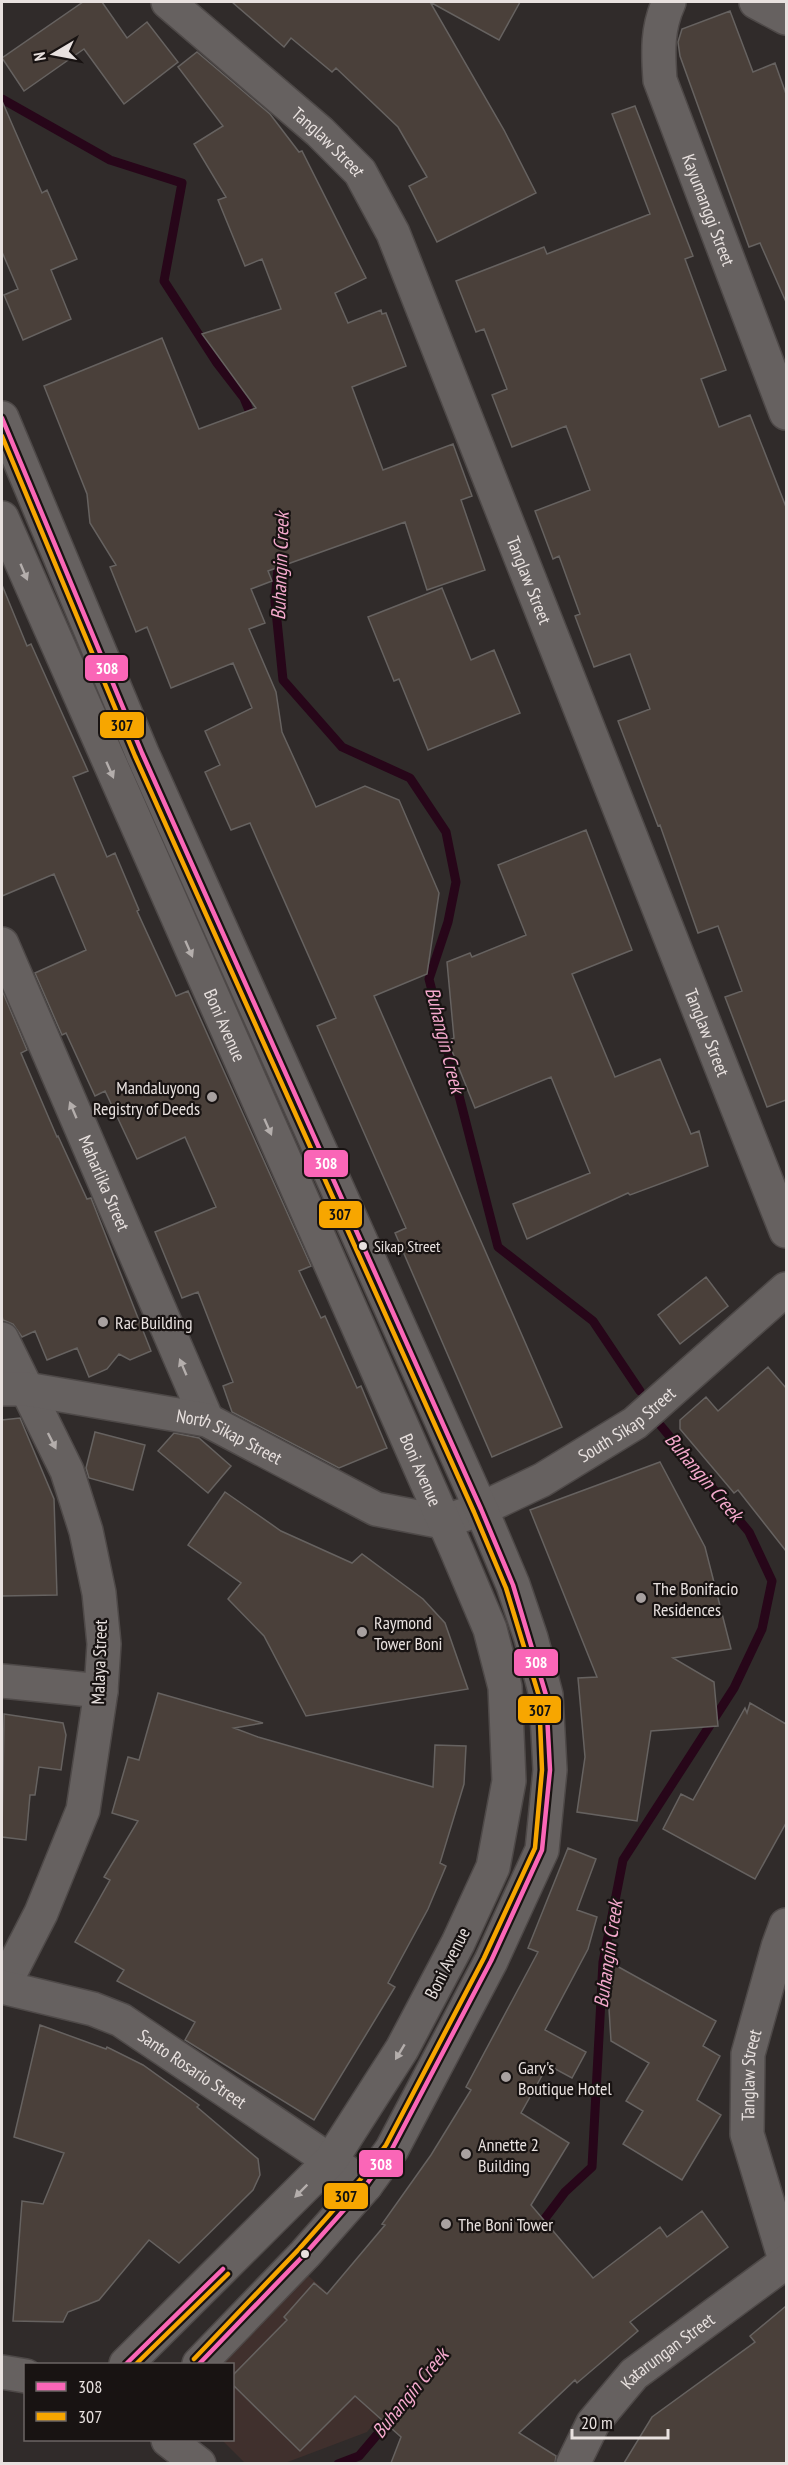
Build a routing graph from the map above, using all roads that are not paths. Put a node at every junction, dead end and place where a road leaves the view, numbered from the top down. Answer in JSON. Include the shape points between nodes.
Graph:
{"nodes":[{"id":1,"x":168,"y":2,"type":"edge"},
{"id":2,"x":669,"y":2,"type":"edge"},
{"id":3,"x":756,"y":2,"type":"edge"},
{"id":4,"x":786,"y":18,"type":"edge"},
{"id":5,"x":786,"y":413,"type":"edge"},
{"id":6,"x":2,"y":418,"type":"edge"},
{"id":7,"x":2,"y":518,"type":"edge"},
{"id":8,"x":2,"y":944,"type":"edge"},
{"id":9,"x":786,"y":1231,"type":"edge"},
{"id":10,"x":786,"y":1289,"type":"edge"},
{"id":11,"x":2,"y":1339,"type":"edge"},
{"id":12,"x":14,"y":1389,"type":"edge"},
{"id":13,"x":207,"y":1420,"type":"junction"},
{"id":14,"x":481,"y":1509,"type":"junction"},
{"id":15,"x":443,"y":1522,"type":"junction"},
{"id":16,"x":2,"y":1681,"type":"edge"},
{"id":17,"x":101,"y":1691,"type":"junction"},
{"id":18,"x":786,"y":1925,"type":"edge"},
{"id":19,"x":2,"y":1987,"type":"edge"},
{"id":20,"x":331,"y":2160,"type":"junction"},
{"id":21,"x":366,"y":2185,"type":"junction"},
{"id":22,"x":786,"y":2262,"type":"edge"},
{"id":23,"x":127,"y":2363,"type":"edge"},
{"id":24,"x":200,"y":2363,"type":"edge"},
{"id":25,"x":2,"y":2372,"type":"edge"},
{"id":26,"x":24,"y":2376,"type":"edge"},
{"id":27,"x":171,"y":2441,"type":"edge"},
{"id":28,"x":199,"y":2463,"type":"edge"},
{"id":29,"x":573,"y":2463,"type":"edge"}],
"edges":[{"from":1,"to":9,"type":"street","name":"Tanglaw Street","via":[[320,132],[360,172],[393,233]]},
{"from":2,"to":5,"type":"street","name":"Kayumanggi Street","via":[[657,46],[660,80]]},
{"from":3,"to":4,"type":"street"},
{"from":6,"to":14,"type":"street","name":"Boni Avenue","via":[[146,763]]},
{"from":7,"to":15,"type":"street","name":"Boni Avenue","one_way":true},
{"from":13,"to":8,"type":"street","name":"Maharlika Street","one_way":true},
{"from":10,"to":14,"type":"street","name":"South Sikap Street","via":[[635,1424],[542,1480]]},
{"from":11,"to":12,"type":"street","name":"Malaya Street"},
{"from":12,"to":13,"type":"street","name":"North Sikap Street"},
{"from":12,"to":17,"type":"street","name":"Malaya Street","one_way":true,"via":[[67,1471],[86,1531],[99,1593],[104,1644]]},
{"from":13,"to":15,"type":"street","name":"North Sikap Street","via":[[376,1509]]},
{"from":14,"to":15,"type":"street","name":"South Sikap Street"},
{"from":14,"to":21,"type":"street","name":"Boni Avenue","via":[[524,1617],[546,1695],[550,1770],[542,1850],[440,2062],[392,2149]]},
{"from":15,"to":20,"type":"street","name":"Boni Avenue","one_way":true,"via":[[493,1641],[505,1687],[509,1781],[493,1867],[463,1932],[402,2049]]},
{"from":16,"to":17,"type":"street"},
{"from":17,"to":19,"type":"street","name":"Malaya Street","via":[[83,1810],[41,1913]]},
{"from":18,"to":22,"type":"street","name":"Tanglaw Street","via":[[748,2054],[747,2134]]},
{"from":19,"to":20,"type":"street","name":"Santo Rosario Street","via":[[93,2009],[121,2020]]},
{"from":20,"to":21,"type":"street","name":"Santo Rosario Street"},
{"from":20,"to":23,"type":"street","name":"Boni Avenue","one_way":true},
{"from":21,"to":24,"type":"street","name":"Boni Avenue"},
{"from":22,"to":29,"type":"street","name":"Katarungan Street","via":[[634,2374],[593,2423]]},
{"from":25,"to":26,"type":"street"},
{"from":27,"to":28,"type":"street"}]}
